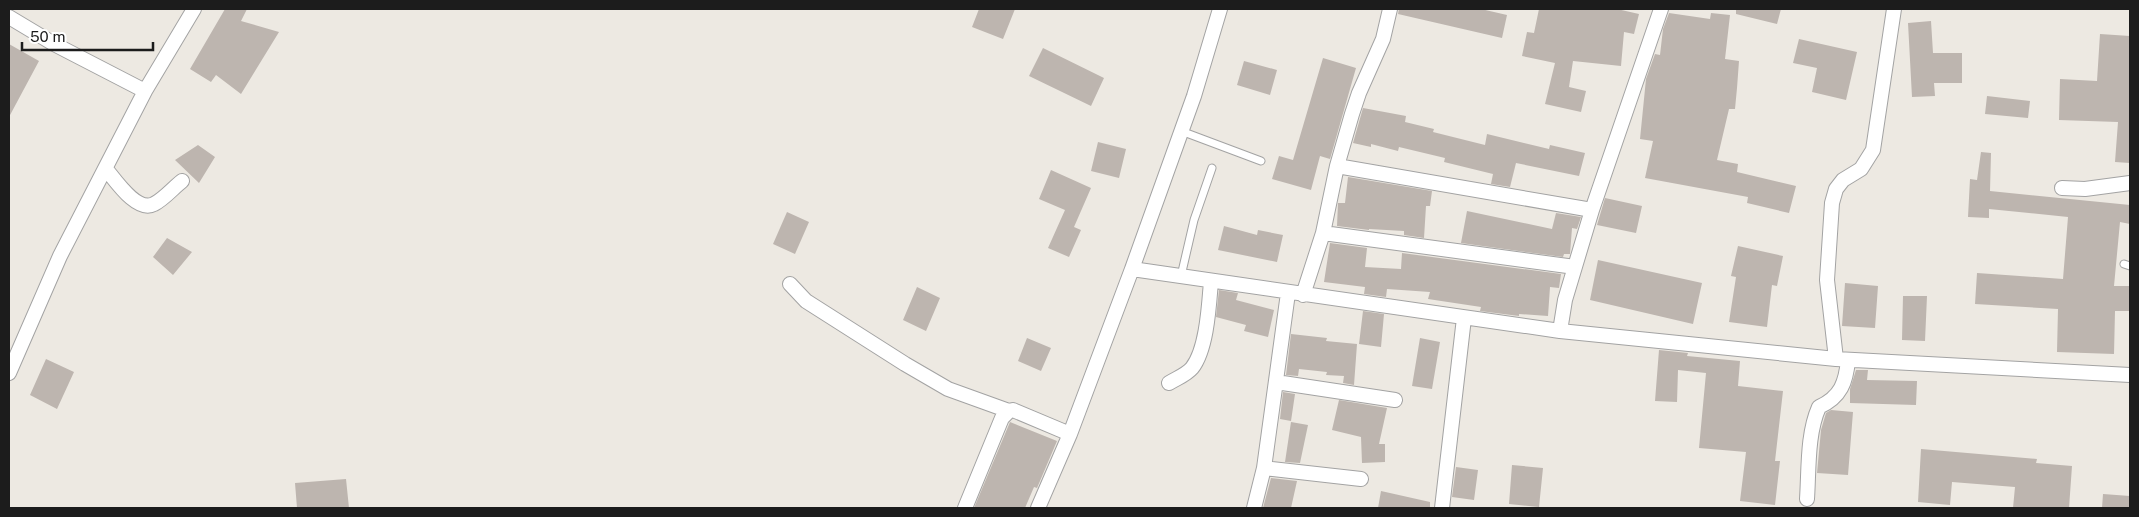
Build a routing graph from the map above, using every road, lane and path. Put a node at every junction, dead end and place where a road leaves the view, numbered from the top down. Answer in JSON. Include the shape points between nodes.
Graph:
{"nodes":[{"id":1,"x":194,"y":9,"type":"edge"},
{"id":2,"x":1390,"y":9,"type":"edge"},
{"id":3,"x":1661,"y":9,"type":"edge"},
{"id":4,"x":1894,"y":9,"type":"edge"},
{"id":5,"x":1217,"y":10,"type":"edge"},
{"id":6,"x":9,"y":16,"type":"edge"},
{"id":7,"x":144,"y":91,"type":"junction"},
{"id":8,"x":1181,"y":131,"type":"junction"},
{"id":9,"x":1261,"y":161,"type":"dead end"},
{"id":10,"x":1337,"y":166,"type":"junction"},
{"id":11,"x":1212,"y":168,"type":"dead end"},
{"id":12,"x":106,"y":169,"type":"junction"},
{"id":13,"x":182,"y":181,"type":"dead end"},
{"id":14,"x":2130,"y":183,"type":"edge"},
{"id":15,"x":2062,"y":188,"type":"dead end"},
{"id":16,"x":1592,"y":210,"type":"junction"},
{"id":17,"x":1322,"y":233,"type":"junction"},
{"id":18,"x":1575,"y":267,"type":"junction"},
{"id":19,"x":1132,"y":269,"type":"junction"},
{"id":20,"x":1181,"y":276,"type":"junction"},
{"id":21,"x":1211,"y":281,"type":"junction"},
{"id":22,"x":790,"y":284,"type":"dead end"},
{"id":23,"x":1288,"y":292,"type":"junction"},
{"id":24,"x":1302,"y":295,"type":"junction"},
{"id":25,"x":1464,"y":318,"type":"junction"},
{"id":26,"x":1560,"y":332,"type":"junction"},
{"id":27,"x":11,"y":359,"type":"edge"},
{"id":28,"x":1842,"y":359,"type":"junction"},
{"id":29,"x":9,"y":373,"type":"edge"},
{"id":30,"x":2130,"y":374,"type":"edge"},
{"id":31,"x":1276,"y":382,"type":"junction"},
{"id":32,"x":1169,"y":383,"type":"dead end"},
{"id":33,"x":1395,"y":400,"type":"dead end"},
{"id":34,"x":1008,"y":411,"type":"junction"},
{"id":35,"x":1070,"y":434,"type":"junction"},
{"id":36,"x":1264,"y":468,"type":"junction"},
{"id":37,"x":1361,"y":479,"type":"dead end"},
{"id":38,"x":1807,"y":499,"type":"dead end"},
{"id":39,"x":965,"y":508,"type":"edge"},
{"id":40,"x":1038,"y":508,"type":"edge"},
{"id":41,"x":1254,"y":508,"type":"edge"},
{"id":42,"x":1442,"y":508,"type":"edge"}],
"edges":[{"from":1,"to":7,"type":"street"},
{"from":2,"to":10,"type":"street","via":[[1383,39],[1359,93]]},
{"from":3,"to":16,"type":"street"},
{"from":4,"to":28,"type":"street","via":[[1873,150],[1861,170],[1843,180],[1836,189],[1832,203],[1828,280]]},
{"from":5,"to":8,"type":"street"},
{"from":6,"to":7,"type":"street","via":[[54,44]]},
{"from":7,"to":12,"type":"street"},
{"from":8,"to":9,"type":"lane"},
{"from":8,"to":19,"type":"street"},
{"from":10,"to":16,"type":"street"},
{"from":10,"to":17,"type":"street"},
{"from":11,"to":20,"type":"lane","via":[[1194,220]]},
{"from":12,"to":13,"type":"street","via":[[135,202],[143,206],[153,205]]},
{"from":12,"to":27,"type":"street"},
{"from":14,"to":15,"type":"street"},
{"from":16,"to":18,"type":"street"},
{"from":17,"to":18,"type":"street"},
{"from":17,"to":24,"type":"street"},
{"from":18,"to":26,"type":"street"},
{"from":19,"to":20,"type":"street"},
{"from":19,"to":35,"type":"street"},
{"from":20,"to":21,"type":"street"},
{"from":21,"to":23,"type":"street"},
{"from":21,"to":32,"type":"street","via":[[1199,356],[1186,374]]},
{"from":22,"to":34,"type":"street","via":[[806,300],[905,364],[948,389]]},
{"from":23,"to":24,"type":"street"},
{"from":23,"to":31,"type":"street"},
{"from":24,"to":25,"type":"street"},
{"from":25,"to":26,"type":"street"},
{"from":25,"to":42,"type":"street"},
{"from":26,"to":28,"type":"street"},
{"from":27,"to":29,"type":"street"},
{"from":28,"to":30,"type":"street"},
{"from":28,"to":38,"type":"street","via":[[1844,385],[1816,413]]},
{"from":31,"to":33,"type":"street"},
{"from":31,"to":36,"type":"street"},
{"from":34,"to":35,"type":"street","via":[[1017,411]]},
{"from":34,"to":39,"type":"street"},
{"from":35,"to":40,"type":"street"},
{"from":36,"to":37,"type":"street"},
{"from":36,"to":41,"type":"street"}]}
